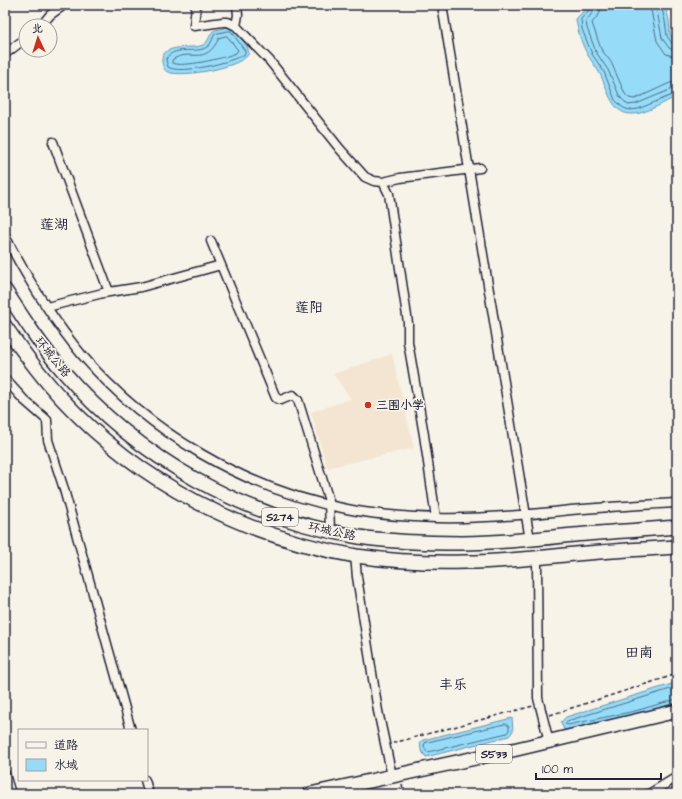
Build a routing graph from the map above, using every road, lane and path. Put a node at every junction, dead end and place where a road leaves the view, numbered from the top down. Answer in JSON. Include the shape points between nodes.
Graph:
{"nodes":[{"id":1,"x":64,"y":5,"type":"edge"},
{"id":2,"x":196,"y":5,"type":"edge"},
{"id":3,"x":238,"y":5,"type":"edge"},
{"id":4,"x":442,"y":5,"type":"edge"},
{"id":5,"x":48,"y":18,"type":"edge"},
{"id":6,"x":236,"y":26,"type":"junction"},
{"id":7,"x":18,"y":44,"type":"edge"},
{"id":8,"x":5,"y":54,"type":"edge"},
{"id":9,"x":53,"y":142,"type":"dead end"},
{"id":10,"x":480,"y":168,"type":"dead end"},
{"id":11,"x":469,"y":170,"type":"junction"},
{"id":12,"x":383,"y":182,"type":"junction"},
{"id":13,"x":5,"y":236,"type":"edge"},
{"id":14,"x":211,"y":241,"type":"dead end"},
{"id":15,"x":221,"y":264,"type":"junction"},
{"id":16,"x":5,"y":290,"type":"edge"},
{"id":17,"x":108,"y":292,"type":"junction"},
{"id":18,"x":46,"y":307,"type":"junction"},
{"id":19,"x":5,"y":326,"type":"edge"},
{"id":20,"x":5,"y":379,"type":"edge"},
{"id":21,"x":677,"y":503,"type":"edge"},
{"id":22,"x":329,"y":505,"type":"junction"},
{"id":23,"x":526,"y":516,"type":"junction"},
{"id":24,"x":436,"y":518,"type":"junction"},
{"id":25,"x":677,"y":528,"type":"edge"},
{"id":26,"x":641,"y":530,"type":"junction"},
{"id":27,"x":330,"y":531,"type":"junction"},
{"id":28,"x":530,"y":540,"type":"junction"},
{"id":29,"x":677,"y":547,"type":"edge"},
{"id":30,"x":643,"y":549,"type":"junction"},
{"id":31,"x":355,"y":555,"type":"junction"},
{"id":32,"x":537,"y":559,"type":"junction"},
{"id":33,"x":677,"y":674,"type":"edge"},
{"id":34,"x":540,"y":704,"type":"junction"},
{"id":35,"x":677,"y":711,"type":"edge"},
{"id":36,"x":543,"y":718,"type":"junction"},
{"id":37,"x":131,"y":729,"type":"edge"},
{"id":38,"x":549,"y":742,"type":"junction"},
{"id":39,"x":386,"y":745,"type":"junction"},
{"id":40,"x":5,"y":774,"type":"edge"},
{"id":41,"x":392,"y":776,"type":"junction"},
{"id":42,"x":677,"y":777,"type":"edge"},
{"id":43,"x":145,"y":781,"type":"edge"},
{"id":44,"x":11,"y":794,"type":"edge"},
{"id":45,"x":149,"y":794,"type":"edge"},
{"id":46,"x":310,"y":794,"type":"edge"},
{"id":47,"x":649,"y":794,"type":"edge"}],
"edges":[{"from":1,"to":5,"type":"street"},
{"from":2,"to":6,"type":"street","via":[[194,26],[223,22]]},
{"from":3,"to":6,"type":"street"},
{"from":4,"to":11,"type":"street"},
{"from":6,"to":12,"type":"street","via":[[269,60],[362,174],[374,181]]},
{"from":7,"to":8,"type":"street"},
{"from":9,"to":17,"type":"street"},
{"from":10,"to":11,"type":"street"},
{"from":11,"to":12,"type":"street"},
{"from":11,"to":23,"type":"street"},
{"from":12,"to":24,"type":"street","via":[[389,194],[408,323],[408,342]]},
{"from":13,"to":18,"type":"street"},
{"from":14,"to":15,"type":"street"},
{"from":15,"to":17,"type":"street","via":[[141,287]]},
{"from":15,"to":22,"type":"street","via":[[276,398],[281,400],[293,395],[298,400]]},
{"from":16,"to":27,"type":"main road","name":"环城公路","number":"S274","via":[[32,332],[63,372],[107,417],[144,446],[183,472],[238,501]]},
{"from":17,"to":18,"type":"street"},
{"from":18,"to":22,"type":"street","via":[[70,340],[105,380],[171,434],[251,480]]},
{"from":19,"to":31,"type":"main road","name":"环城公路","number":"S274","via":[[35,367],[78,416],[113,447],[152,476],[250,527],[314,547]]},
{"from":20,"to":37,"type":"street","via":[[47,420],[48,440]]},
{"from":21,"to":23,"type":"street","via":[[572,510]]},
{"from":22,"to":24,"type":"street","via":[[365,512]]},
{"from":22,"to":27,"type":"street"},
{"from":23,"to":24,"type":"street"},
{"from":23,"to":28,"type":"street"},
{"from":25,"to":26,"type":"main road","name":"环城公路","number":"S274"},
{"from":26,"to":28,"type":"main road","name":"环城公路","number":"S274"},
{"from":26,"to":30,"type":"main road"},
{"from":27,"to":28,"type":"main road","name":"环城公路","number":"S274","via":[[368,538],[436,543]]},
{"from":29,"to":30,"type":"main road","name":"环城公路","number":"S274"},
{"from":30,"to":32,"type":"main road","name":"环城公路","number":"S274"},
{"from":31,"to":32,"type":"main road","name":"环城公路","number":"S274","via":[[436,562]]},
{"from":31,"to":39,"type":"street","via":[[378,711]]},
{"from":32,"to":34,"type":"street"},
{"from":33,"to":36,"type":"path"},
{"from":34,"to":36,"type":"street"},
{"from":34,"to":39,"type":"path"},
{"from":35,"to":38,"type":"main road","number":"S533"},
{"from":36,"to":38,"type":"street"},
{"from":38,"to":41,"type":"main road","number":"S533"},
{"from":39,"to":41,"type":"street"},
{"from":40,"to":44,"type":"street"},
{"from":41,"to":46,"type":"main road","number":"S533"},
{"from":42,"to":47,"type":"street"},
{"from":43,"to":45,"type":"street"}]}
